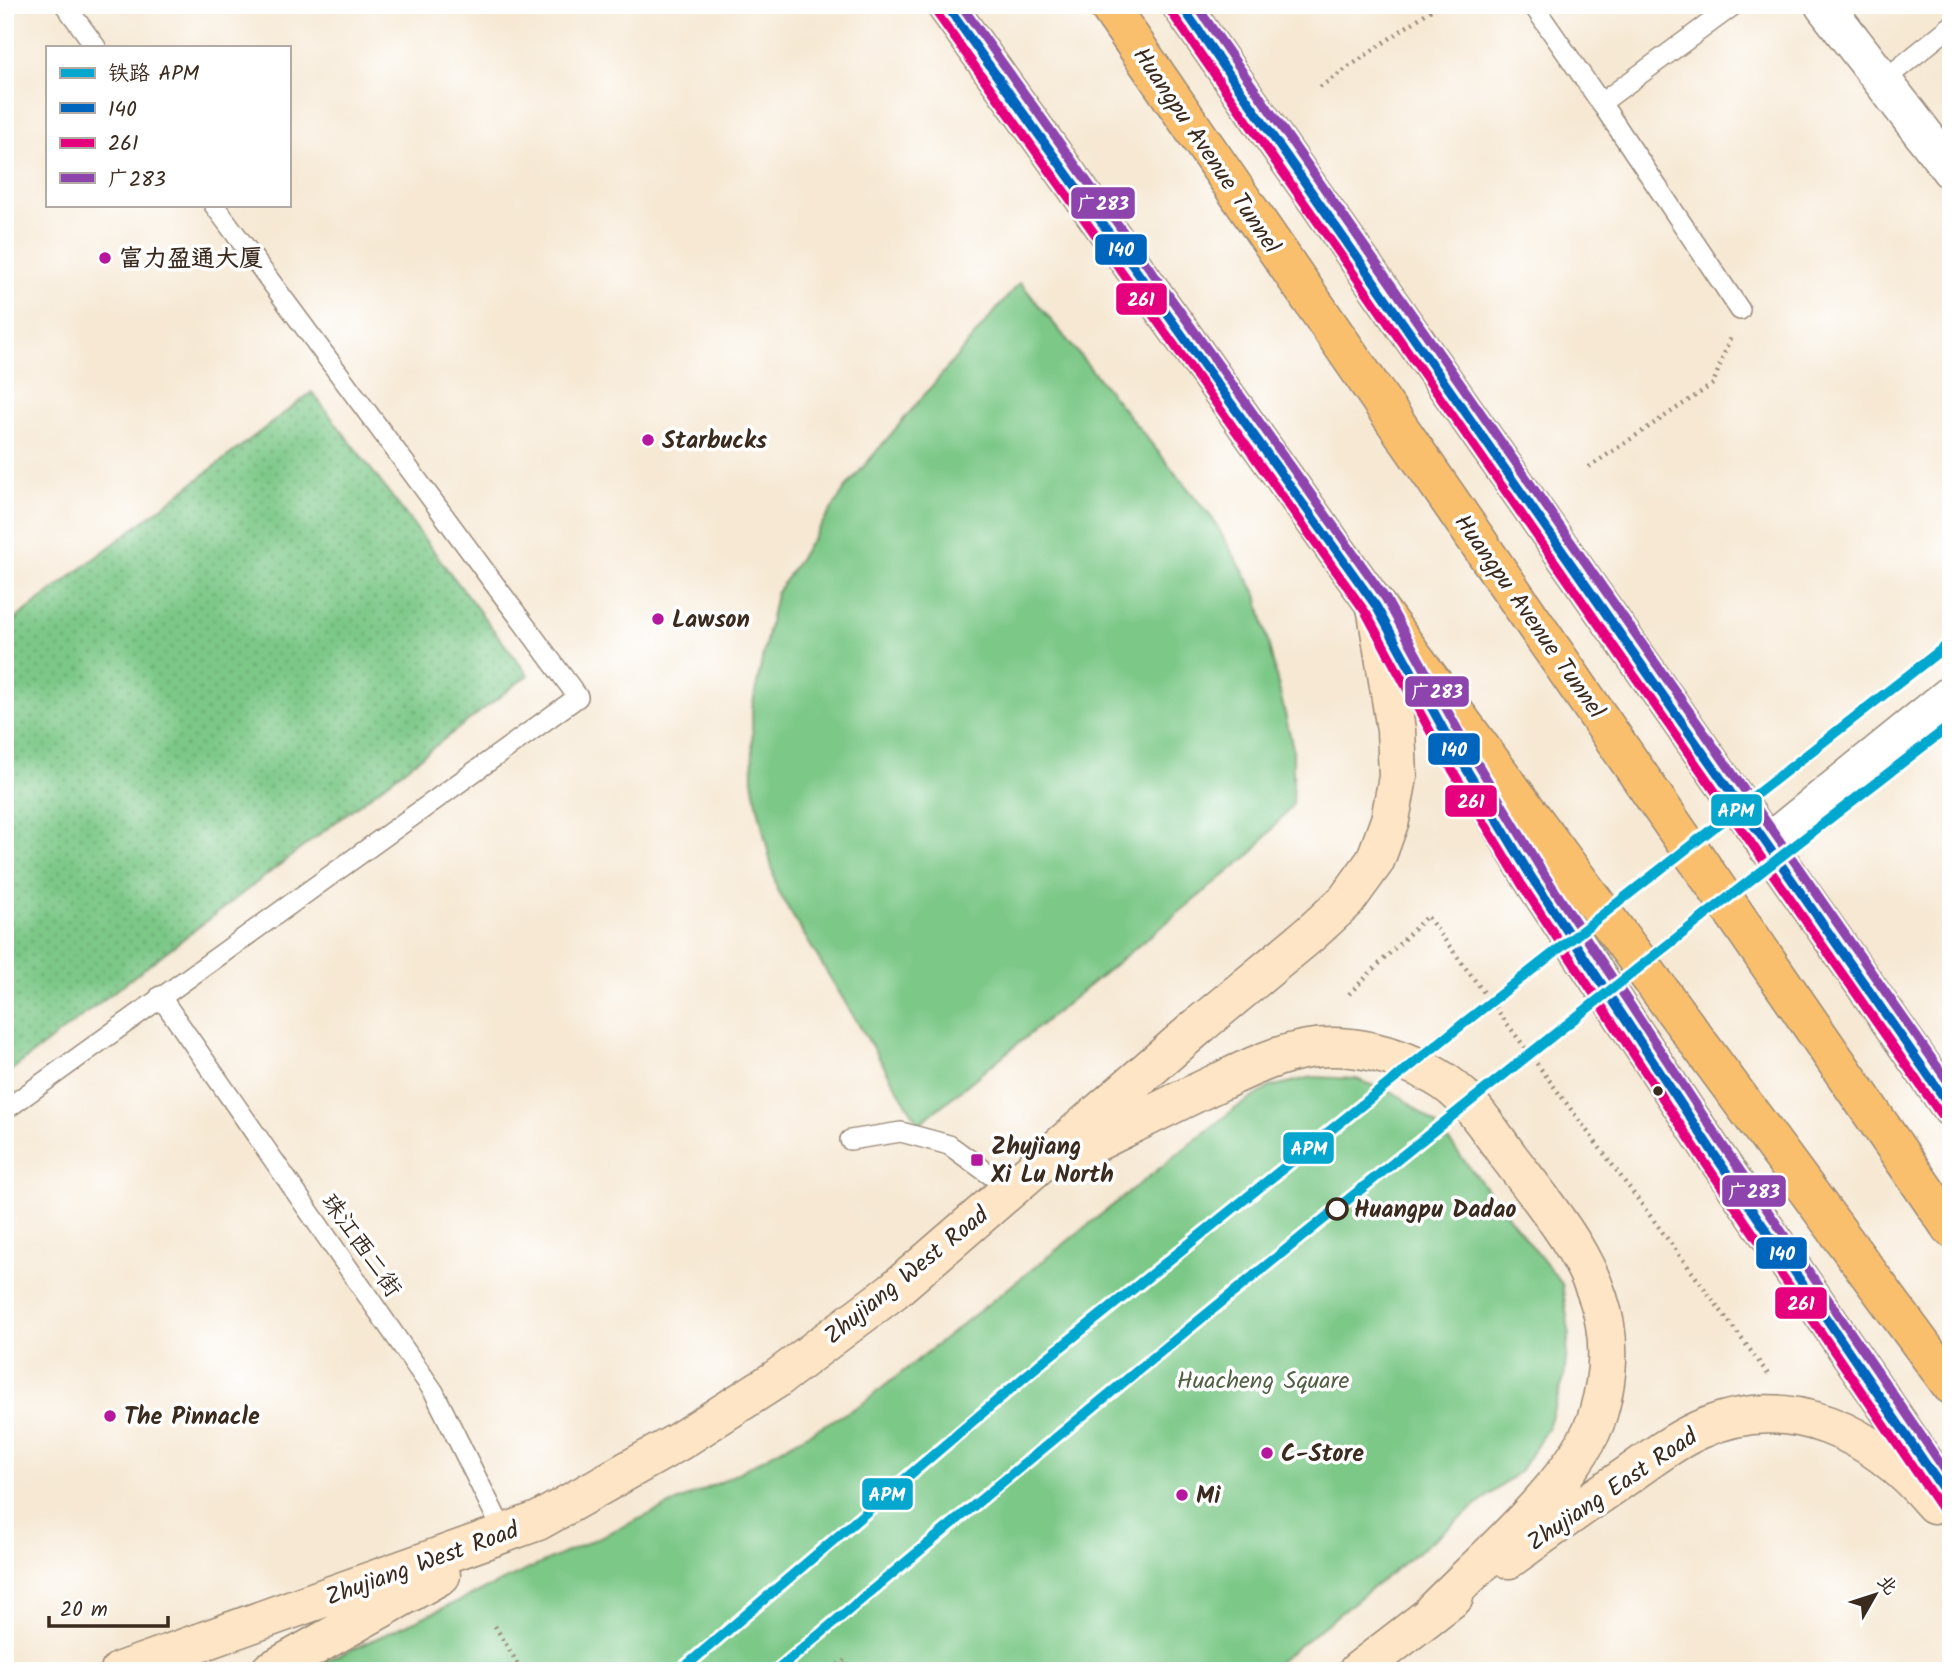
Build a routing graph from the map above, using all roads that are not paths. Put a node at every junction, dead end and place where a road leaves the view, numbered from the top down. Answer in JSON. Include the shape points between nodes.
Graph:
{"nodes":[{"id":1,"x":65,"y":5,"type":"edge"},
{"id":2,"x":946,"y":5,"type":"edge"},
{"id":3,"x":1108,"y":5,"type":"edge"},
{"id":4,"x":1181,"y":5,"type":"edge"},
{"id":5,"x":1533,"y":5,"type":"edge"},
{"id":6,"x":1734,"y":5,"type":"edge"},
{"id":7,"x":1824,"y":5,"type":"edge"},
{"id":8,"x":1951,"y":26,"type":"edge"},
{"id":9,"x":95,"y":46,"type":"edge"},
{"id":10,"x":1883,"y":81,"type":"junction"},
{"id":11,"x":1601,"y":103,"type":"junction"},
{"id":12,"x":1951,"y":170,"type":"edge"},
{"id":13,"x":215,"y":206,"type":"edge"},
{"id":14,"x":1740,"y":310,"type":"road end"},
{"id":15,"x":1376,"y":606,"type":"junction"},
{"id":16,"x":1951,"y":695,"type":"edge"},
{"id":17,"x":1766,"y":845,"type":"junction"},
{"id":18,"x":160,"y":996,"type":"junction"},
{"id":19,"x":1951,"y":1108,"type":"edge"},
{"id":20,"x":5,"y":1110,"type":"edge"},
{"id":21,"x":850,"y":1140,"type":"dead end"},
{"id":22,"x":1015,"y":1185,"type":"junction"},
{"id":23,"x":1951,"y":1228,"type":"edge"},
{"id":24,"x":1951,"y":1385,"type":"edge"},
{"id":25,"x":1951,"y":1501,"type":"edge"},
{"id":26,"x":1951,"y":1523,"type":"edge"},
{"id":27,"x":521,"y":1527,"type":"junction"},
{"id":28,"x":1433,"y":1611,"type":"junction"},
{"id":29,"x":120,"y":1671,"type":"edge"},
{"id":30,"x":270,"y":1671,"type":"edge"},
{"id":31,"x":1358,"y":1671,"type":"edge"}],
"edges":[{"from":1,"to":9,"type":"lane"},
{"from":2,"to":15,"type":"main road"},
{"from":3,"to":23,"type":"main road","name":"Huangpu Avenue Tunnel"},
{"from":4,"to":17,"type":"main road"},
{"from":5,"to":11,"type":"lane"},
{"from":6,"to":11,"type":"lane"},
{"from":7,"to":10,"type":"street"},
{"from":8,"to":10,"type":"lane"},
{"from":10,"to":12,"type":"street"},
{"from":11,"to":14,"type":"lane"},
{"from":13,"to":18,"type":"lane","via":[[578,696]]},
{"from":15,"to":22,"type":"main road","name":"Zhujiang West Road","via":[[1396,730],[1398,777],[1390,820],[1375,861],[1346,901],[1310,934]]},
{"from":15,"to":24,"type":"main road"},
{"from":15,"to":25,"type":"main road","via":[[1532,878]]},
{"from":16,"to":17,"type":"street"},
{"from":17,"to":19,"type":"main road"},
{"from":18,"to":20,"type":"lane"},
{"from":18,"to":27,"type":"lane","name":"珠江西二街","via":[[434,1392]]},
{"from":21,"to":22,"type":"lane","via":[[901,1132],[949,1145]]},
{"from":22,"to":27,"type":"main road","name":"Zhujiang West Road","via":[[893,1292],[775,1380],[678,1442]]},
{"from":22,"to":28,"type":"main road","via":[[1256,1065],[1308,1049],[1349,1048],[1388,1055],[1435,1076],[1466,1100],[1567,1234],[1590,1279],[1605,1325],[1606,1371],[1598,1416],[1578,1458]]},
{"from":26,"to":28,"type":"main road","name":"Zhujiang East Road","via":[[1929,1498],[1846,1430],[1812,1418],[1772,1415],[1739,1419],[1700,1429],[1660,1453]]},
{"from":27,"to":29,"type":"main road","name":"Zhujiang West Road"},
{"from":27,"to":30,"type":"main road"},
{"from":28,"to":31,"type":"main road","name":"Zhujiang East Road"}]}
